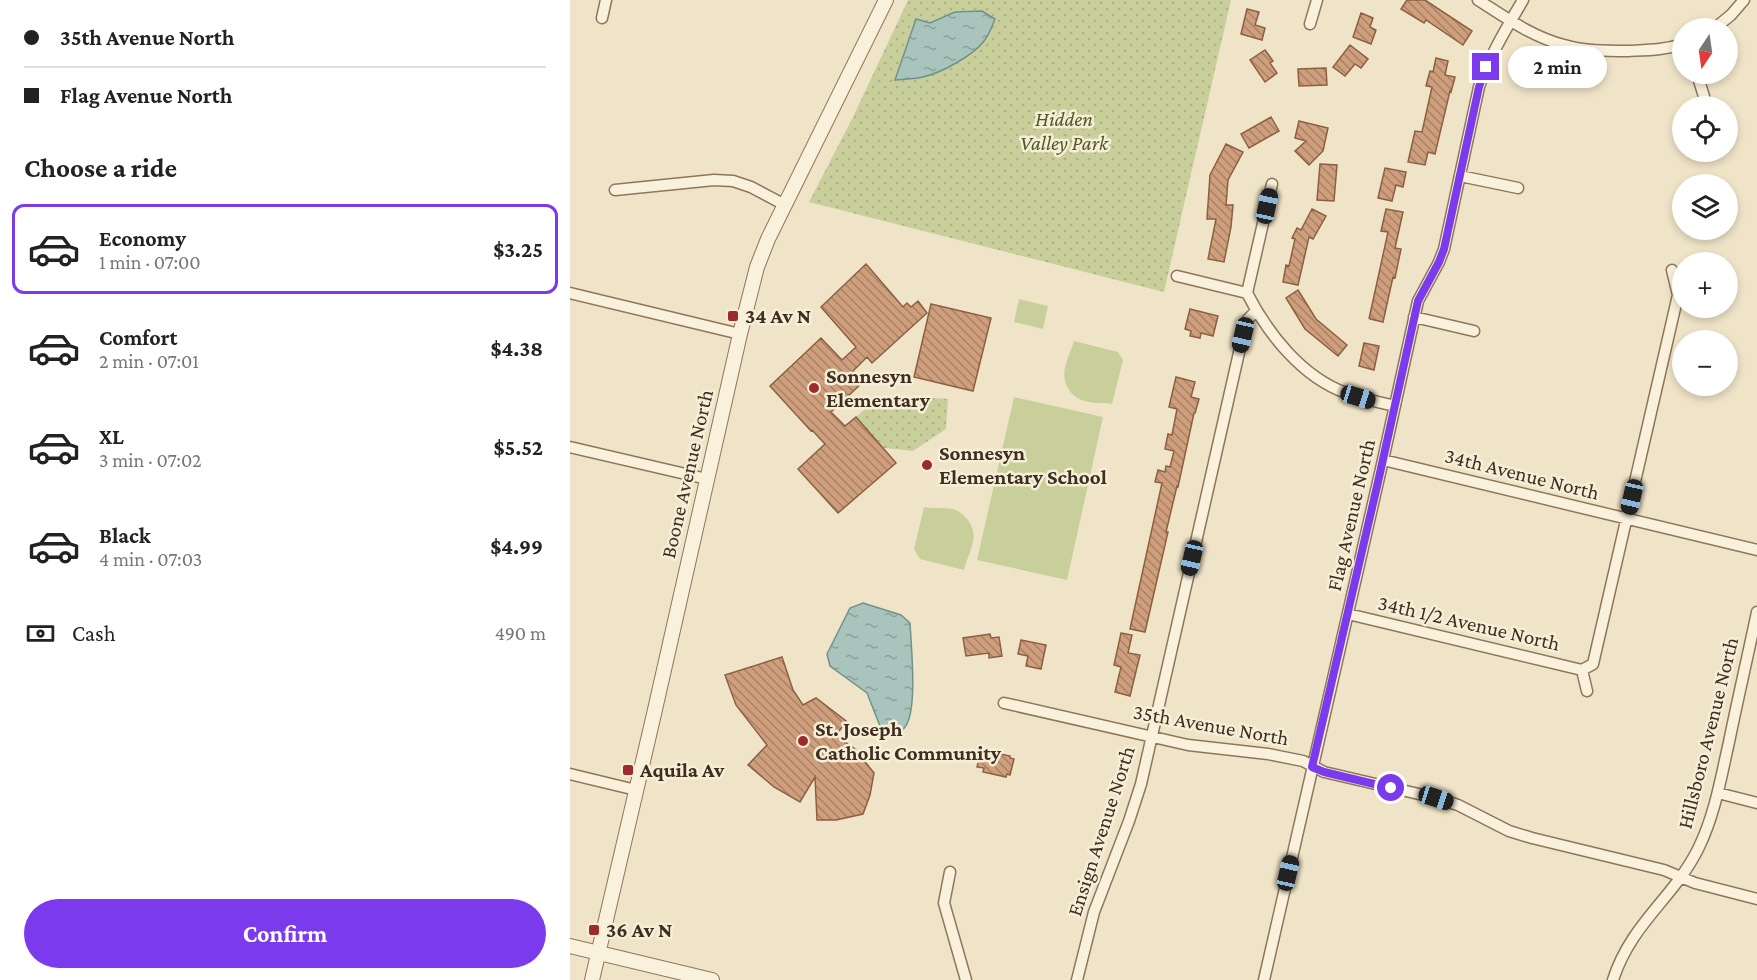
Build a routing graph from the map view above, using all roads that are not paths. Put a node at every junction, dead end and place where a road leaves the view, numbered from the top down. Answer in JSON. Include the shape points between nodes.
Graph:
{"nodes":[{"id":1,"x":606,"y":0,"type":"edge"},
{"id":2,"x":886,"y":0,"type":"edge"},
{"id":3,"x":1317,"y":0,"type":"edge"},
{"id":4,"x":1478,"y":0,"type":"edge"},
{"id":5,"x":1523,"y":0,"type":"edge"},
{"id":6,"x":1744,"y":0,"type":"edge"},
{"id":7,"x":602,"y":18,"type":"dead end"},
{"id":8,"x":1727,"y":18,"type":"edge"},
{"id":9,"x":1510,"y":21,"type":"junction"},
{"id":10,"x":1310,"y":24,"type":"dead end"},
{"id":11,"x":1672,"y":47,"type":"edge"},
{"id":12,"x":1460,"y":176,"type":"junction"},
{"id":13,"x":1272,"y":184,"type":"dead end"},
{"id":14,"x":1518,"y":188,"type":"dead end"},
{"id":15,"x":615,"y":190,"type":"dead end"},
{"id":16,"x":785,"y":205,"type":"junction"},
{"id":17,"x":1177,"y":276,"type":"dead end"},
{"id":18,"x":570,"y":293,"type":"edge"},
{"id":19,"x":1247,"y":293,"type":"junction"},
{"id":20,"x":1256,"y":311,"type":"junction"},
{"id":21,"x":1414,"y":317,"type":"junction"},
{"id":22,"x":1673,"y":318,"type":"edge"},
{"id":23,"x":1474,"y":331,"type":"dead end"},
{"id":24,"x":740,"y":334,"type":"junction"},
{"id":25,"x":1395,"y":406,"type":"junction"},
{"id":26,"x":570,"y":447,"type":"edge"},
{"id":27,"x":1383,"y":460,"type":"junction"},
{"id":28,"x":707,"y":479,"type":"junction"},
{"id":29,"x":1627,"y":520,"type":"junction"},
{"id":30,"x":1757,"y":550,"type":"edge"},
{"id":31,"x":1757,"y":612,"type":"edge"},
{"id":32,"x":1348,"y":615,"type":"junction"},
{"id":33,"x":1582,"y":670,"type":"junction"},
{"id":34,"x":1587,"y":691,"type":"dead end"},
{"id":35,"x":1004,"y":703,"type":"dead end"},
{"id":36,"x":1151,"y":736,"type":"junction"},
{"id":37,"x":1312,"y":767,"type":"junction"},
{"id":38,"x":570,"y":774,"type":"edge"},
{"id":39,"x":636,"y":790,"type":"junction"},
{"id":40,"x":1718,"y":793,"type":"junction"},
{"id":41,"x":1757,"y":802,"type":"edge"},
{"id":42,"x":950,"y":872,"type":"dead end"},
{"id":43,"x":1682,"y":878,"type":"junction"},
{"id":44,"x":1757,"y":899,"type":"edge"},
{"id":45,"x":570,"y":946,"type":"edge"},
{"id":46,"x":598,"y":953,"type":"junction"},
{"id":47,"x":592,"y":980,"type":"edge"},
{"id":48,"x":712,"y":980,"type":"edge"},
{"id":49,"x":966,"y":980,"type":"edge"},
{"id":50,"x":1077,"y":980,"type":"edge"},
{"id":51,"x":1264,"y":980,"type":"edge"},
{"id":52,"x":1614,"y":980,"type":"edge"}],
"edges":[{"from":1,"to":7,"type":"street"},
{"from":2,"to":16,"type":"street","name":"Boone Avenue North"},
{"from":3,"to":10,"type":"street"},
{"from":4,"to":9,"type":"street"},
{"from":5,"to":9,"type":"street","name":"Flag Avenue North"},
{"from":6,"to":8,"type":"street"},
{"from":9,"to":11,"type":"street","via":[[1543,38],[1586,50]]},
{"from":9,"to":12,"type":"street","name":"Flag Avenue North","via":[[1479,87]]},
{"from":12,"to":14,"type":"street"},
{"from":12,"to":21,"type":"street","name":"Flag Avenue North","via":[[1444,249]]},
{"from":13,"to":19,"type":"street"},
{"from":15,"to":16,"type":"street","via":[[705,180],[733,181]]},
{"from":16,"to":24,"type":"street","name":"Boone Avenue North","via":[[757,267]]},
{"from":17,"to":19,"type":"street"},
{"from":18,"to":24,"type":"street"},
{"from":19,"to":20,"type":"street"},
{"from":20,"to":25,"type":"street","via":[[1278,341],[1319,379],[1344,393]]},
{"from":20,"to":36,"type":"street","name":"Ensign Avenue North","via":[[1248,319],[1243,335]]},
{"from":21,"to":23,"type":"street"},
{"from":21,"to":25,"type":"street","name":"Flag Avenue North"},
{"from":22,"to":29,"type":"street"},
{"from":24,"to":28,"type":"street","name":"Boone Avenue North"},
{"from":25,"to":27,"type":"street","name":"Flag Avenue North"},
{"from":26,"to":28,"type":"street"},
{"from":27,"to":29,"type":"street","name":"34th Avenue North"},
{"from":27,"to":32,"type":"street","name":"Flag Avenue North"},
{"from":28,"to":39,"type":"street","name":"Boone Avenue North"},
{"from":29,"to":30,"type":"street","name":"34th Avenue North"},
{"from":29,"to":33,"type":"street","via":[[1593,664]]},
{"from":31,"to":40,"type":"street","name":"Hillsboro Avenue North"},
{"from":32,"to":33,"type":"street","name":"34th 1/2 Avenue North"},
{"from":32,"to":37,"type":"street","name":"Flag Avenue North"},
{"from":33,"to":34,"type":"street"},
{"from":35,"to":36,"type":"street","name":"35th Avenue North"},
{"from":36,"to":37,"type":"street","name":"35th Avenue North","via":[[1188,745],[1268,754],[1303,761]]},
{"from":36,"to":50,"type":"street","name":"Ensign Avenue North","via":[[1141,784],[1094,912]]},
{"from":37,"to":43,"type":"street","name":"35th Avenue North","via":[[1436,798],[1509,831],[1664,870]]},
{"from":37,"to":51,"type":"street","name":"Flag Avenue North"},
{"from":38,"to":39,"type":"street"},
{"from":39,"to":46,"type":"street","name":"Boone Avenue North"},
{"from":40,"to":41,"type":"street"},
{"from":40,"to":43,"type":"street","name":"Hillsboro Avenue North","via":[[1707,830]]},
{"from":42,"to":49,"type":"street","via":[[944,903]]},
{"from":43,"to":44,"type":"street","name":"35th Avenue North"},
{"from":43,"to":52,"type":"street","name":"Hillsboro Avenue North","via":[[1634,936]]},
{"from":45,"to":46,"type":"street"},
{"from":46,"to":47,"type":"street","name":"Boone Avenue North"},
{"from":46,"to":48,"type":"street"}]}
